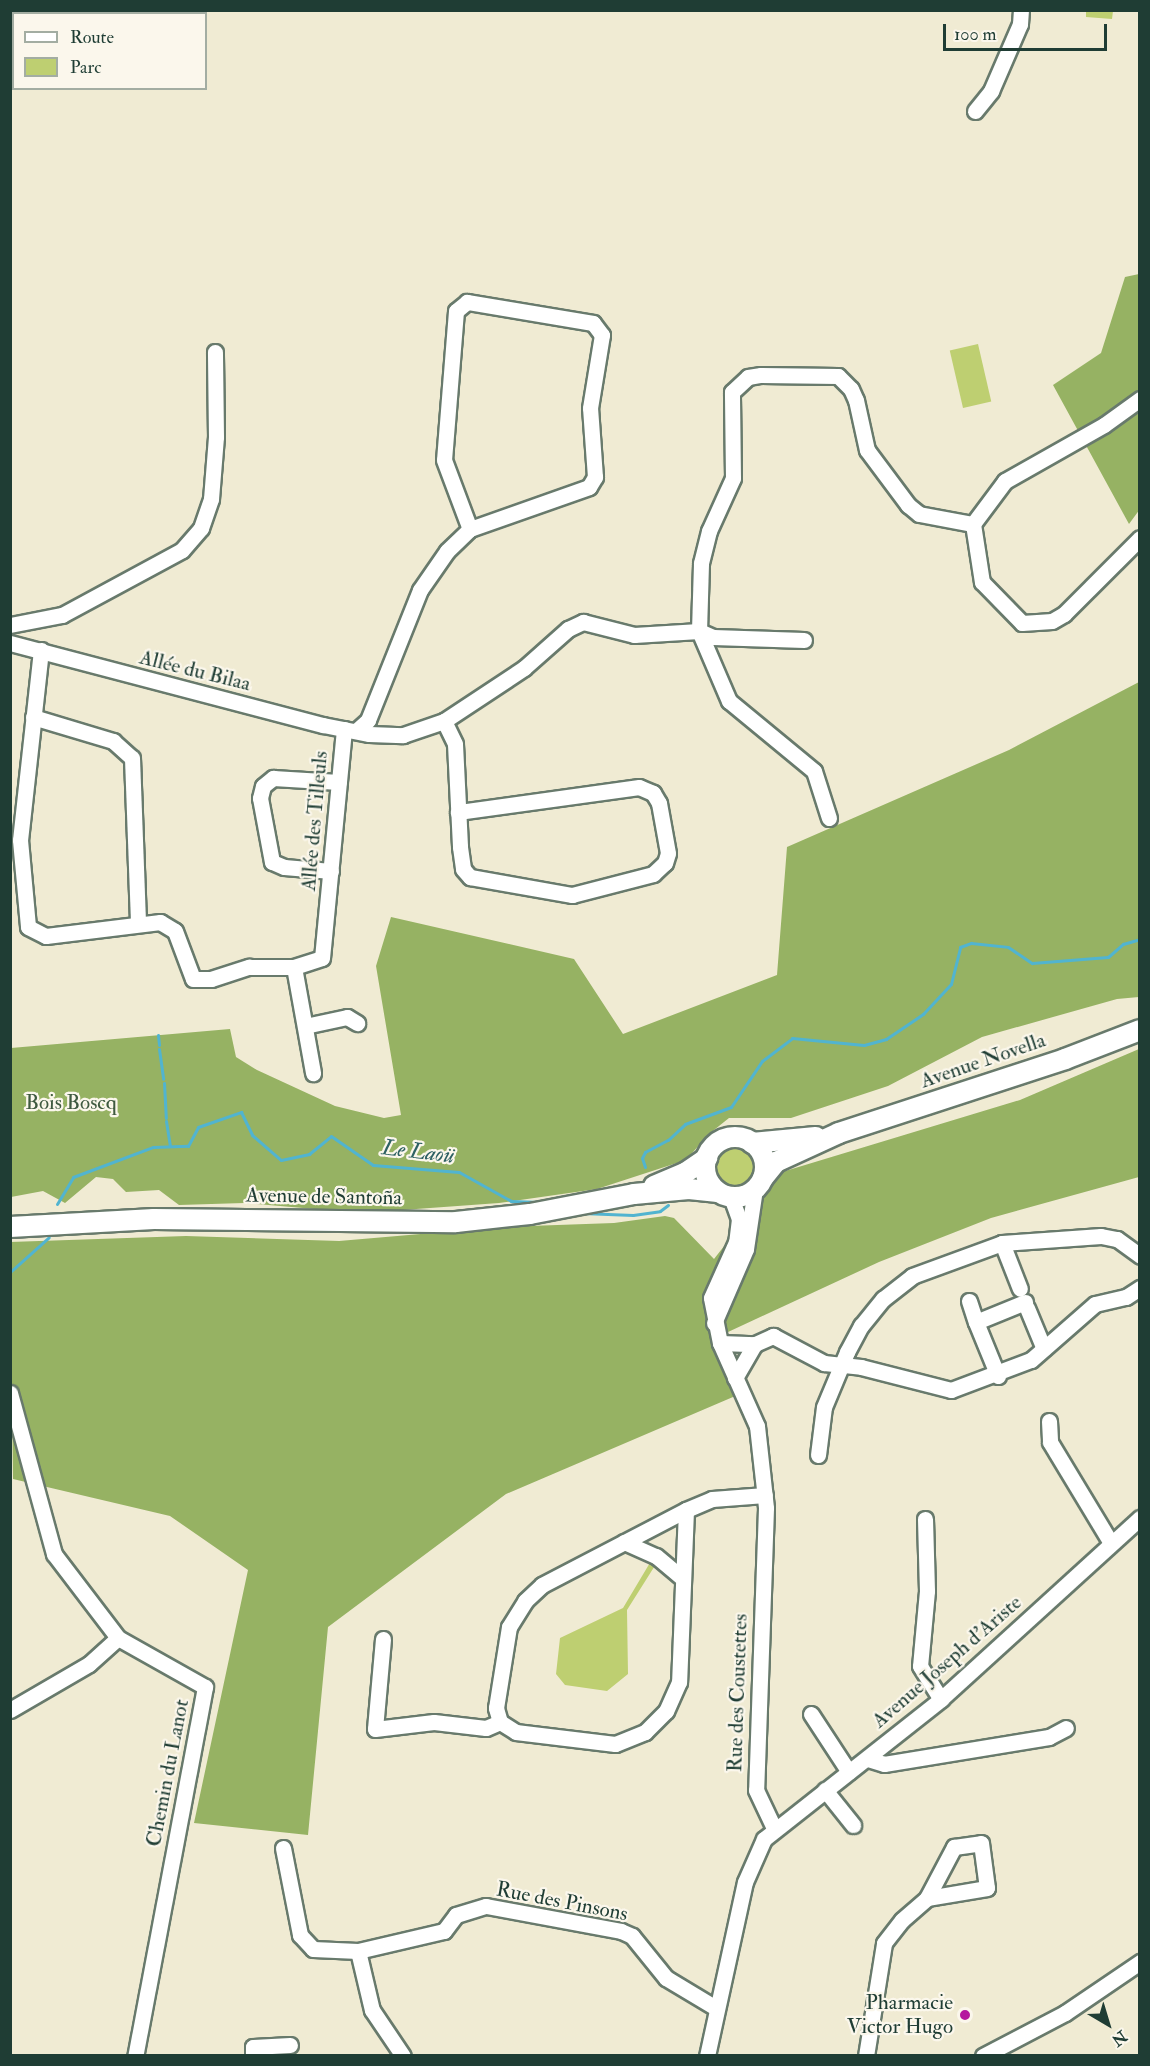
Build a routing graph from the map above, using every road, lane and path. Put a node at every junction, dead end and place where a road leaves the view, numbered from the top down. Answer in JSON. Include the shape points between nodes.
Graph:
{"nodes":[{"id":1,"x":1021,"y":10,"type":"edge"},
{"id":2,"x":975,"y":111,"type":"dead end"},
{"id":3,"x":215,"y":352,"type":"dead end"},
{"id":4,"x":1140,"y":399,"type":"edge"},
{"id":5,"x":973,"y":524,"type":"junction"},
{"id":6,"x":470,"y":529,"type":"junction"},
{"id":7,"x":1137,"y":541,"type":"edge"},
{"id":8,"x":11,"y":626,"type":"edge"},
{"id":9,"x":699,"y":631,"type":"junction"},
{"id":10,"x":804,"y":640,"type":"dead end"},
{"id":11,"x":18,"y":644,"type":"edge"},
{"id":12,"x":41,"y":650,"type":"junction"},
{"id":13,"x":33,"y":717,"type":"junction"},
{"id":14,"x":444,"y":721,"type":"junction"},
{"id":15,"x":351,"y":729,"type":"junction"},
{"id":16,"x":339,"y":782,"type":"junction"},
{"id":17,"x":458,"y":812,"type":"junction"},
{"id":18,"x":829,"y":818,"type":"dead end"},
{"id":19,"x":331,"y":871,"type":"junction"},
{"id":20,"x":138,"y":922,"type":"junction"},
{"id":21,"x":294,"y":966,"type":"junction"},
{"id":22,"x":357,"y":1023,"type":"dead end"},
{"id":23,"x":305,"y":1026,"type":"junction"},
{"id":24,"x":1140,"y":1030,"type":"edge"},
{"id":25,"x":313,"y":1073,"type":"dead end"},
{"id":26,"x":839,"y":1133,"type":"junction"},
{"id":27,"x":752,"y":1143,"type":"junction"},
{"id":28,"x":707,"y":1158,"type":"junction"},
{"id":29,"x":759,"y":1184,"type":"junction"},
{"id":30,"x":634,"y":1194,"type":"junction"},
{"id":31,"x":725,"y":1195,"type":"junction"},
{"id":32,"x":10,"y":1227,"type":"edge"},
{"id":33,"x":1002,"y":1243,"type":"junction"},
{"id":34,"x":1140,"y":1256,"type":"edge"},
{"id":35,"x":1140,"y":1288,"type":"edge"},
{"id":36,"x":1024,"y":1300,"type":"junction"},
{"id":37,"x":969,"y":1301,"type":"dead end"},
{"id":38,"x":976,"y":1322,"type":"junction"},
{"id":39,"x":714,"y":1323,"type":"junction"},
{"id":40,"x":720,"y":1343,"type":"junction"},
{"id":41,"x":755,"y":1344,"type":"junction"},
{"id":42,"x":1044,"y":1349,"type":"junction"},
{"id":43,"x":841,"y":1365,"type":"junction"},
{"id":44,"x":998,"y":1376,"type":"junction"},
{"id":45,"x":735,"y":1378,"type":"junction"},
{"id":46,"x":10,"y":1393,"type":"edge"},
{"id":47,"x":1049,"y":1420,"type":"dead end"},
{"id":48,"x":818,"y":1455,"type":"dead end"},
{"id":49,"x":765,"y":1495,"type":"junction"},
{"id":50,"x":686,"y":1510,"type":"junction"},
{"id":51,"x":1140,"y":1518,"type":"edge"},
{"id":52,"x":925,"y":1519,"type":"dead end"},
{"id":53,"x":624,"y":1542,"type":"junction"},
{"id":54,"x":1111,"y":1543,"type":"junction"},
{"id":55,"x":681,"y":1577,"type":"junction"},
{"id":56,"x":118,"y":1638,"type":"junction"},
{"id":57,"x":383,"y":1639,"type":"dead end"},
{"id":58,"x":941,"y":1699,"type":"junction"},
{"id":59,"x":10,"y":1710,"type":"edge"},
{"id":60,"x":811,"y":1714,"type":"dead end"},
{"id":61,"x":500,"y":1722,"type":"junction"},
{"id":62,"x":1066,"y":1728,"type":"dead end"},
{"id":63,"x":868,"y":1759,"type":"junction"},
{"id":64,"x":849,"y":1772,"type":"junction"},
{"id":65,"x":825,"y":1790,"type":"junction"},
{"id":66,"x":853,"y":1825,"type":"dead end"},
{"id":67,"x":774,"y":1828,"type":"junction"},
{"id":68,"x":283,"y":1848,"type":"dead end"},
{"id":69,"x":927,"y":1898,"type":"junction"},
{"id":70,"x":358,"y":1951,"type":"junction"},
{"id":71,"x":1140,"y":1962,"type":"edge"},
{"id":72,"x":716,"y":2008,"type":"junction"},
{"id":73,"x":290,"y":2045,"type":"dead end"},
{"id":74,"x":135,"y":2055,"type":"edge"},
{"id":75,"x":253,"y":2055,"type":"edge"},
{"id":76,"x":403,"y":2055,"type":"edge"},
{"id":77,"x":707,"y":2055,"type":"edge"},
{"id":78,"x":866,"y":2055,"type":"edge"},
{"id":79,"x":983,"y":2055,"type":"edge"}],
"edges":[{"from":1,"to":2,"type":"street","via":[[1020,24],[991,91]]},
{"from":3,"to":8,"type":"street","via":[[216,437],[211,499],[201,528],[182,550],[62,615]]},
{"from":4,"to":5,"type":"street","via":[[1104,425],[1005,481]]},
{"from":5,"to":7,"type":"street","via":[[982,582],[1022,622],[1052,621],[1065,614]]},
{"from":5,"to":9,"type":"street","via":[[919,514],[908,505],[867,450],[853,394],[837,376],[748,377],[732,392],[733,478],[709,531],[701,563]]},
{"from":6,"to":6,"type":"street","via":[[589,487],[595,477],[590,408],[602,335],[593,322],[467,302],[456,311],[444,460]]},
{"from":6,"to":15,"type":"street","via":[[431,570],[368,720]]},
{"from":8,"to":11,"type":"street","name":"Allée du Bilaa"},
{"from":9,"to":10,"type":"street","name":"Allée du Bilaa","via":[[712,637]]},
{"from":9,"to":14,"type":"street","name":"Allée du Bilaa","via":[[634,635],[583,622],[568,628],[524,668]]},
{"from":9,"to":18,"type":"street","via":[[729,701],[814,771]]},
{"from":11,"to":12,"type":"street","name":"Allée du Bilaa"},
{"from":12,"to":13,"type":"street"},
{"from":12,"to":15,"type":"street","name":"Allée du Bilaa","via":[[180,690]]},
{"from":13,"to":20,"type":"street","via":[[113,741],[132,758]]},
{"from":13,"to":20,"type":"street","via":[[20,840],[28,927],[46,936]]},
{"from":14,"to":15,"type":"street","name":"Allée du Bilaa","via":[[403,735]]},
{"from":14,"to":17,"type":"street","via":[[455,744]]},
{"from":15,"to":16,"type":"street","name":"Allée des Tilleuls"},
{"from":16,"to":19,"type":"street","name":"Allée des Tilleuls"},
{"from":16,"to":19,"type":"street","via":[[273,778],[263,786],[260,798],[272,862],[284,867]]},
{"from":17,"to":17,"type":"street","via":[[463,869],[480,880],[572,895],[653,874],[665,863],[668,853],[658,802],[652,793],[639,788]]},
{"from":19,"to":21,"type":"street","name":"Allée des Tilleuls","via":[[322,958]]},
{"from":20,"to":21,"type":"street","via":[[160,922],[175,932],[192,979],[211,979],[249,967]]},
{"from":21,"to":23,"type":"street"},
{"from":22,"to":23,"type":"street","via":[[347,1017]]},
{"from":23,"to":25,"type":"street"},
{"from":24,"to":26,"type":"main road","name":"Avenue Novella","via":[[1065,1059]]},
{"from":26,"to":27,"type":"main road","name":"Avenue Novella","via":[[770,1144]]},
{"from":26,"to":29,"type":"main road","name":"Avenue Novella","via":[[776,1162]]},
{"from":27,"to":28,"type":"main road","via":[[726,1139]]},
{"from":27,"to":29,"type":"main road","via":[[764,1158]]},
{"from":28,"to":30,"type":"main road","name":"Avenue de Santoña","via":[[685,1173]]},
{"from":28,"to":31,"type":"main road","via":[[707,1177]]},
{"from":29,"to":31,"type":"main road"},
{"from":29,"to":39,"type":"street","via":[[746,1249]]},
{"from":30,"to":31,"type":"main road","name":"Avenue de Santoña","via":[[689,1189]]},
{"from":30,"to":32,"type":"main road","name":"Avenue de Santoña","via":[[530,1214],[456,1222],[154,1219]]},
{"from":31,"to":39,"type":"street","name":"Rue des Coustettes","via":[[739,1219],[736,1242],[711,1298]]},
{"from":33,"to":34,"type":"street","via":[[1101,1236],[1117,1239]]},
{"from":33,"to":36,"type":"street"},
{"from":33,"to":43,"type":"street","via":[[912,1276],[883,1299],[861,1326]]},
{"from":35,"to":42,"type":"street","via":[[1126,1297],[1095,1304]]},
{"from":36,"to":38,"type":"street"},
{"from":36,"to":42,"type":"street"},
{"from":37,"to":38,"type":"street"},
{"from":38,"to":44,"type":"street"},
{"from":39,"to":40,"type":"street","name":"Rue des Coustettes"},
{"from":40,"to":41,"type":"street"},
{"from":40,"to":45,"type":"street","name":"Rue des Coustettes"},
{"from":41,"to":43,"type":"street","via":[[773,1336],[824,1363]]},
{"from":41,"to":45,"type":"street"},
{"from":42,"to":44,"type":"street"},
{"from":43,"to":44,"type":"street","via":[[951,1390]]},
{"from":43,"to":48,"type":"street","via":[[824,1407]]},
{"from":45,"to":49,"type":"street","name":"Rue des Coustettes","via":[[757,1426]]},
{"from":46,"to":56,"type":"street","name":"Chemin du Lanot","via":[[54,1554]]},
{"from":47,"to":54,"type":"street","via":[[1050,1442]]},
{"from":49,"to":50,"type":"street","via":[[712,1499]]},
{"from":49,"to":67,"type":"street","name":"Rue des Coustettes","via":[[756,1790]]},
{"from":50,"to":53,"type":"street"},
{"from":50,"to":55,"type":"street"},
{"from":51,"to":54,"type":"street","name":"Avenue Joseph d'Ariste"},
{"from":52,"to":58,"type":"street","via":[[927,1591],[920,1666]]},
{"from":53,"to":55,"type":"street","via":[[656,1556]]},
{"from":53,"to":61,"type":"street","via":[[542,1584],[525,1601],[509,1627],[502,1653],[496,1708]]},
{"from":54,"to":58,"type":"street","name":"Avenue Joseph d'Ariste"},
{"from":55,"to":61,"type":"street","via":[[679,1682],[666,1711],[645,1732],[615,1744],[516,1732]]},
{"from":56,"to":59,"type":"street","via":[[89,1664]]},
{"from":56,"to":74,"type":"street","name":"Chemin du Lanot","via":[[205,1687]]},
{"from":57,"to":61,"type":"street","via":[[375,1729],[434,1722],[486,1728]]},
{"from":58,"to":63,"type":"street","name":"Avenue Joseph d'Ariste"},
{"from":60,"to":64,"type":"street"},
{"from":62,"to":63,"type":"street","via":[[1049,1737],[894,1763]]},
{"from":63,"to":64,"type":"street","name":"Avenue Joseph d'Ariste"},
{"from":64,"to":65,"type":"street","name":"Avenue Joseph d'Ariste"},
{"from":65,"to":66,"type":"street"},
{"from":65,"to":67,"type":"street","name":"Avenue Joseph d'Ariste"},
{"from":67,"to":72,"type":"street","via":[[756,1851],[745,1882]]},
{"from":68,"to":70,"type":"street","name":"Rue des Pinsons","via":[[305,1944],[313,1949]]},
{"from":69,"to":69,"type":"street","via":[[987,1888],[981,1843],[954,1847]]},
{"from":69,"to":78,"type":"street","via":[[884,1943]]},
{"from":70,"to":72,"type":"street","name":"Rue des Pinsons","via":[[444,1931],[456,1915],[486,1906],[626,1933],[666,1978]]},
{"from":70,"to":76,"type":"street","via":[[372,2010]]},
{"from":71,"to":79,"type":"street","via":[[1065,2013]]},
{"from":72,"to":77,"type":"street"},
{"from":73,"to":75,"type":"street","via":[[253,2047]]}]}
